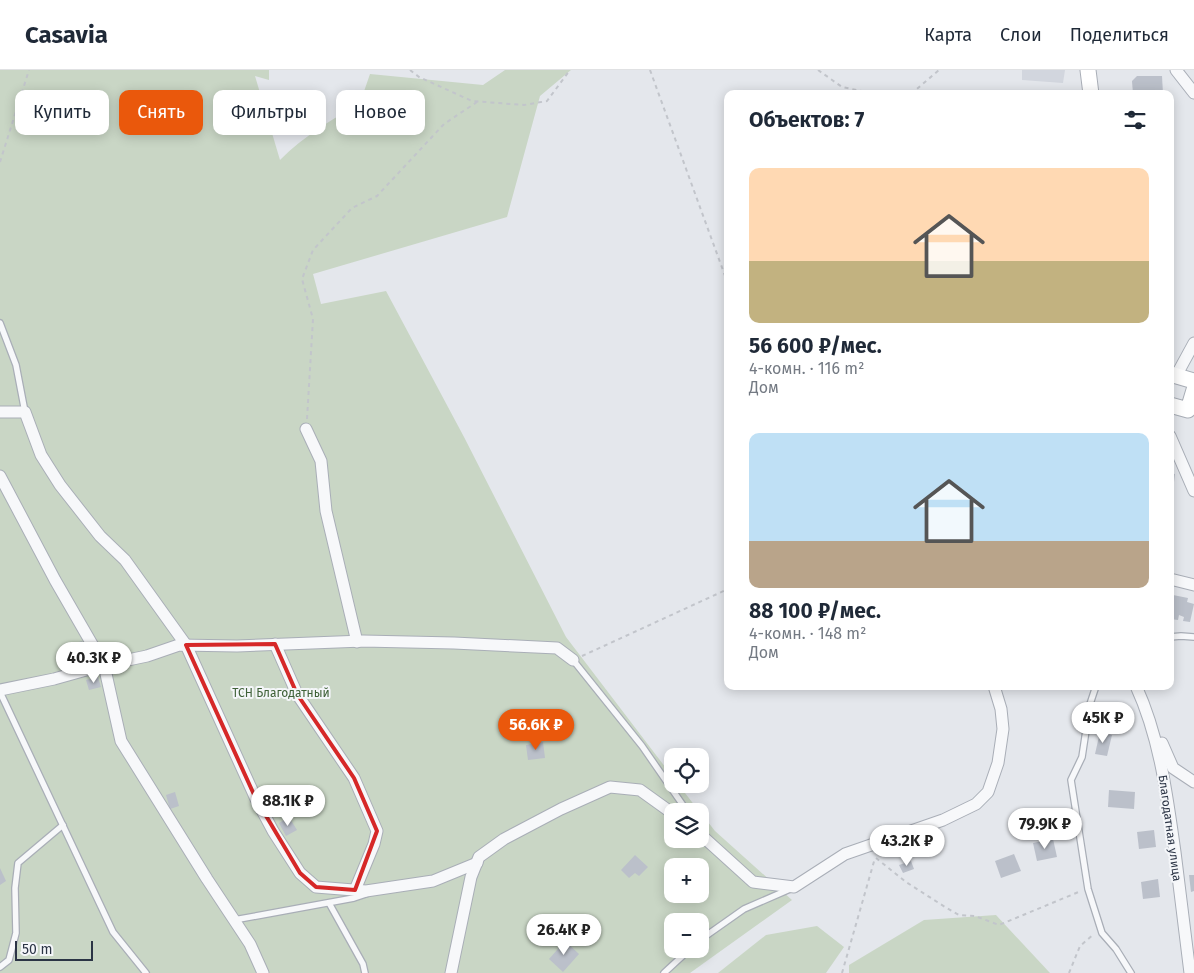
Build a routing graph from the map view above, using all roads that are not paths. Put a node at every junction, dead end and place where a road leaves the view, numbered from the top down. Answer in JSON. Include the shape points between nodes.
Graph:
{"nodes":[{"id":1,"x":1088,"y":70,"type":"edge"},
{"id":2,"x":1176,"y":70,"type":"edge"},
{"id":3,"x":1090,"y":90,"type":"edge"},
{"id":4,"x":1194,"y":93,"type":"edge"},
{"id":5,"x":0,"y":323,"type":"edge"},
{"id":6,"x":1194,"y":343,"type":"edge"},
{"id":7,"x":1174,"y":373,"type":"edge"},
{"id":8,"x":1174,"y":375,"type":"edge"},
{"id":9,"x":1194,"y":381,"type":"edge"},
{"id":10,"x":1194,"y":390,"type":"edge"},
{"id":11,"x":1174,"y":406,"type":"edge"},
{"id":12,"x":0,"y":412,"type":"edge"},
{"id":13,"x":25,"y":412,"type":"junction"},
{"id":14,"x":306,"y":429,"type":"road end"},
{"id":15,"x":1174,"y":445,"type":"edge"},
{"id":16,"x":0,"y":476,"type":"edge"},
{"id":17,"x":1194,"y":491,"type":"edge"},
{"id":18,"x":1174,"y":581,"type":"edge"},
{"id":19,"x":1194,"y":585,"type":"edge"},
{"id":20,"x":1174,"y":637,"type":"edge"},
{"id":21,"x":1194,"y":637,"type":"edge"},
{"id":22,"x":358,"y":642,"type":"junction"},
{"id":23,"x":275,"y":644,"type":"junction"},
{"id":24,"x":186,"y":645,"type":"junction"},
{"id":25,"x":573,"y":660,"type":"joint"},
{"id":26,"x":104,"y":665,"type":"junction"},
{"id":27,"x":995,"y":690,"type":"edge"},
{"id":28,"x":1095,"y":690,"type":"edge"},
{"id":29,"x":1138,"y":690,"type":"edge"},
{"id":30,"x":0,"y":691,"type":"edge"},
{"id":31,"x":1144,"y":703,"type":"junction"},
{"id":32,"x":1194,"y":782,"type":"edge"},
{"id":33,"x":681,"y":803,"type":"edge"},
{"id":34,"x":664,"y":807,"type":"edge"},
{"id":35,"x":63,"y":825,"type":"junction"},
{"id":36,"x":709,"y":842,"type":"edge"},
{"id":37,"x":477,"y":864,"type":"junction"},
{"id":38,"x":794,"y":887,"type":"junction"},
{"id":39,"x":377,"y":889,"type":"junction"},
{"id":40,"x":355,"y":890,"type":"junction"},
{"id":41,"x":329,"y":903,"type":"junction"},
{"id":42,"x":234,"y":920,"type":"junction"},
{"id":43,"x":709,"y":934,"type":"edge"},
{"id":44,"x":680,"y":958,"type":"edge"},
{"id":45,"x":0,"y":967,"type":"edge"},
{"id":46,"x":146,"y":973,"type":"edge"},
{"id":47,"x":263,"y":973,"type":"edge"},
{"id":48,"x":365,"y":973,"type":"edge"},
{"id":49,"x":451,"y":973,"type":"edge"},
{"id":50,"x":664,"y":973,"type":"edge"},
{"id":51,"x":1131,"y":973,"type":"edge"},
{"id":52,"x":1190,"y":973,"type":"edge"}],
"edges":[{"from":1,"to":3,"type":"street"},
{"from":2,"to":4,"type":"street"},
{"from":5,"to":13,"type":"lane","via":[[16,365]]},
{"from":6,"to":7,"type":"street"},
{"from":8,"to":9,"type":"street"},
{"from":10,"to":11,"type":"street","via":[[1188,410]]},
{"from":12,"to":13,"type":"street"},
{"from":13,"to":24,"type":"street","via":[[41,455],[60,486],[100,536],[125,560]]},
{"from":14,"to":22,"type":"street","via":[[320,461],[326,511]]},
{"from":15,"to":17,"type":"street"},
{"from":16,"to":26,"type":"street"},
{"from":18,"to":19,"type":"street"},
{"from":20,"to":21,"type":"lane"},
{"from":22,"to":23,"type":"street"},
{"from":22,"to":25,"type":"street","via":[[557,648]]},
{"from":23,"to":24,"type":"street"},
{"from":23,"to":40,"type":"street","via":[[297,694],[354,778],[377,831]]},
{"from":24,"to":26,"type":"street"},
{"from":24,"to":40,"type":"street","via":[[256,799],[300,873],[316,887]]},
{"from":25,"to":33,"type":"lane","via":[[642,746]]},
{"from":26,"to":30,"type":"street"},
{"from":26,"to":42,"type":"street","via":[[122,741]]},
{"from":27,"to":38,"type":"street","via":[[1003,729],[998,763],[988,792],[976,804],[943,820],[845,854]]},
{"from":28,"to":51,"type":"lane","via":[[1082,756],[1071,780],[1088,889],[1100,928]]},
{"from":29,"to":31,"type":"street","name":"Благодатная улица"},
{"from":30,"to":35,"type":"lane"},
{"from":31,"to":32,"type":"street","via":[[1173,768]]},
{"from":31,"to":52,"type":"street","name":"Благодатная улица","via":[[1158,748],[1167,798]]},
{"from":34,"to":37,"type":"street","via":[[640,790],[610,787],[504,839],[479,857]]},
{"from":35,"to":45,"type":"lane","via":[[18,863],[16,933],[9,960]]},
{"from":35,"to":46,"type":"lane","via":[[113,932]]},
{"from":36,"to":38,"type":"street","via":[[752,882]]},
{"from":37,"to":39,"type":"street","via":[[433,881]]},
{"from":37,"to":49,"type":"street","via":[[471,877]]},
{"from":38,"to":43,"type":"lane","via":[[744,909]]},
{"from":39,"to":40,"type":"street"},
{"from":39,"to":41,"type":"lane"},
{"from":41,"to":42,"type":"lane"},
{"from":41,"to":48,"type":"lane"},
{"from":42,"to":47,"type":"street","via":[[250,944]]},
{"from":44,"to":50,"type":"lane"}]}
